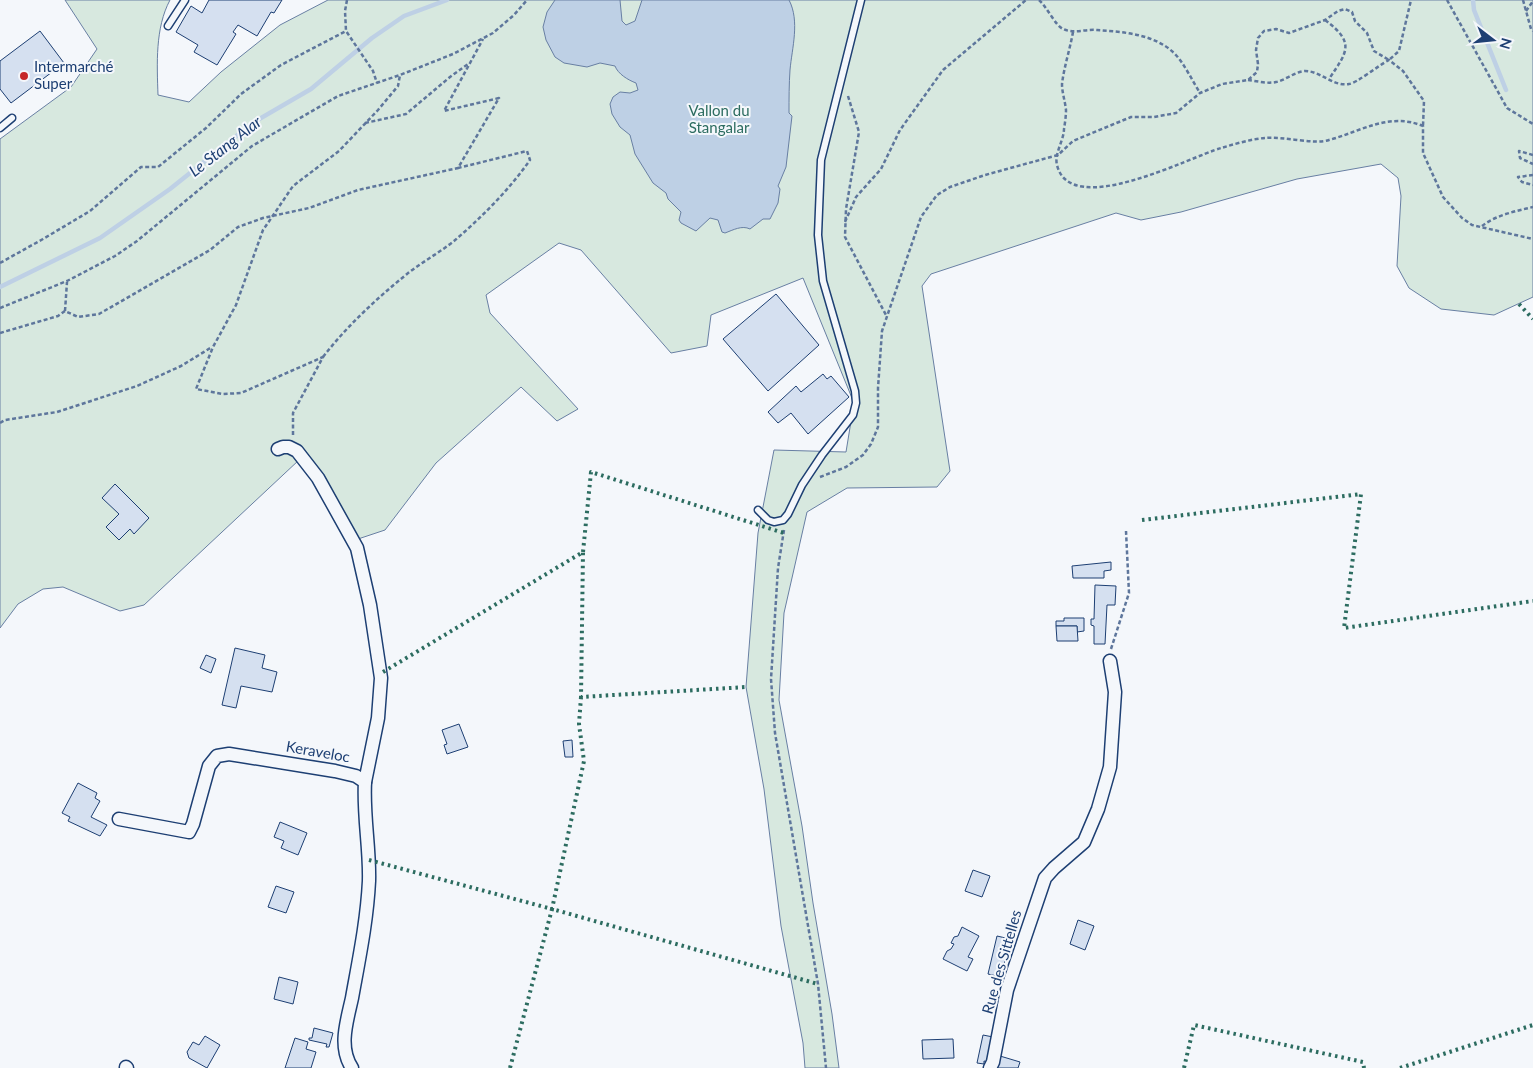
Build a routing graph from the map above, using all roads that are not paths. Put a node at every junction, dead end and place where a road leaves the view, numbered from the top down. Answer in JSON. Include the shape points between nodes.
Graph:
{"nodes":[{"id":1,"x":184,"y":0,"type":"edge"},
{"id":2,"x":860,"y":0,"type":"edge"},
{"id":3,"x":168,"y":26,"type":"dead end"},
{"id":4,"x":12,"y":118,"type":"dead end"},
{"id":5,"x":0,"y":128,"type":"edge"},
{"id":6,"x":278,"y":449,"type":"dead end"},
{"id":7,"x":758,"y":510,"type":"dead end"},
{"id":8,"x":1110,"y":661,"type":"road end"},
{"id":9,"x":365,"y":782,"type":"junction"},
{"id":10,"x":118,"y":819,"type":"dead end"},
{"id":11,"x":351,"y":1068,"type":"edge"},
{"id":12,"x":990,"y":1068,"type":"edge"}],
"edges":[{"from":1,"to":3,"type":"lane"},
{"from":2,"to":7,"type":"lane","via":[[821,160],[818,235],[823,281],[855,391],[854,415],[802,484],[782,520],[768,520]]},
{"from":4,"to":5,"type":"lane"},
{"from":6,"to":9,"type":"street","via":[[283,447],[296,451],[318,478],[357,548],[381,678],[378,718]]},
{"from":8,"to":12,"type":"street","name":"Rue des Sittelles","via":[[1115,692],[1110,767],[1098,809],[1084,842],[1045,878],[1007,990]]},
{"from":9,"to":10,"type":"street","name":"Keraveloc","via":[[336,771],[229,754],[217,756],[209,766],[189,832]]},
{"from":9,"to":11,"type":"street","via":[[369,879],[365,930],[344,1036],[345,1055]]}]}
